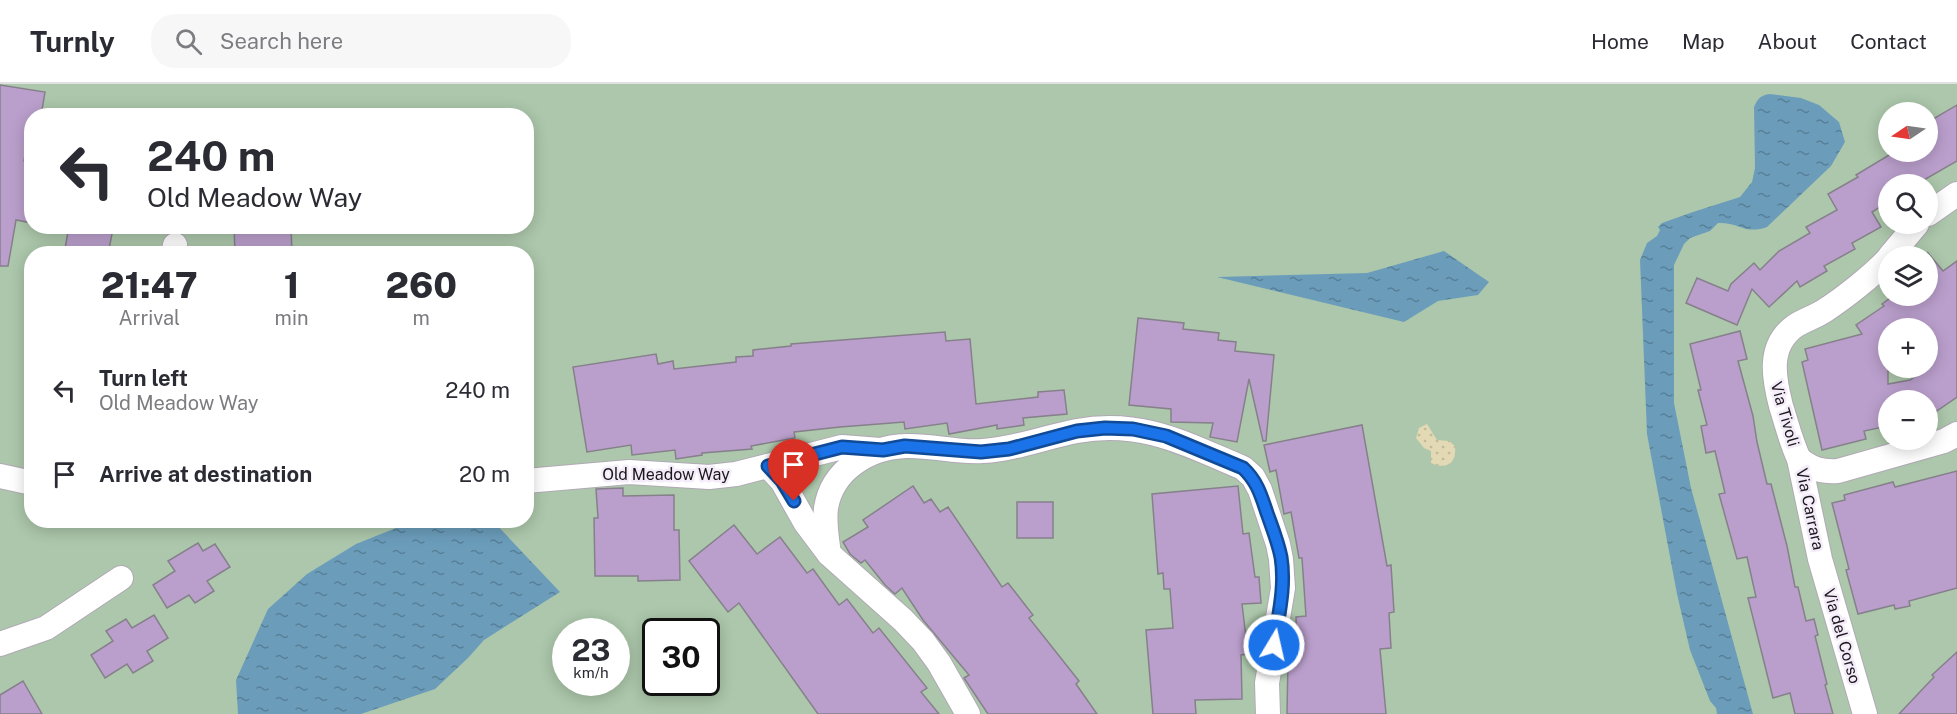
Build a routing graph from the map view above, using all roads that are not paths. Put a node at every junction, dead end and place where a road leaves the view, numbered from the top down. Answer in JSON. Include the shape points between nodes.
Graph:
{"nodes":[{"id":1,"x":1957,"y":195,"type":"edge"},
{"id":2,"x":1938,"y":207,"type":"edge"},
{"id":3,"x":1909,"y":234,"type":"edge"},
{"id":4,"x":1899,"y":246,"type":"edge"},
{"id":5,"x":1878,"y":267,"type":"edge"},
{"id":6,"x":1957,"y":434,"type":"edge"},
{"id":7,"x":883,"y":450,"type":"junction"},
{"id":8,"x":1799,"y":459,"type":"junction"},
{"id":9,"x":768,"y":466,"type":"junction"},
{"id":10,"x":0,"y":476,"type":"edge"},
{"id":11,"x":534,"y":479,"type":"edge"},
{"id":12,"x":24,"y":481,"type":"edge"},
{"id":13,"x":829,"y":554,"type":"junction"},
{"id":14,"x":1820,"y":559,"type":"joint"},
{"id":15,"x":121,"y":578,"type":"dead end"},
{"id":16,"x":0,"y":644,"type":"edge"},
{"id":17,"x":968,"y":714,"type":"edge"},
{"id":18,"x":1268,"y":714,"type":"edge"},
{"id":19,"x":1865,"y":714,"type":"edge"}],
"edges":[{"from":1,"to":2,"type":"street"},
{"from":3,"to":4,"type":"street"},
{"from":5,"to":8,"type":"street","name":"Via Tivoli","via":[[1832,306],[1795,326],[1785,335],[1775,356],[1775,384]]},
{"from":6,"to":8,"type":"street","via":[[1838,471],[1824,472]]},
{"from":7,"to":9,"type":"street","name":"Old Meadow Way","via":[[842,447]]},
{"from":7,"to":13,"type":"street","name":"Old Meadow Way","via":[[861,458],[836,481],[827,506]]},
{"from":7,"to":18,"type":"street","name":"Old Meadow Way","via":[[905,446],[981,452],[1009,449],[1077,431],[1133,429],[1166,436],[1243,468],[1260,490],[1278,544],[1283,574],[1267,683]]},
{"from":8,"to":14,"type":"street","name":"Via Carrara"},
{"from":9,"to":11,"type":"street","name":"Old Meadow Way","via":[[709,477],[629,472]]},
{"from":9,"to":13,"type":"street"},
{"from":10,"to":12,"type":"street"},
{"from":13,"to":17,"type":"street","via":[[923,640]]},
{"from":14,"to":19,"type":"street","name":"Via del Corso"},
{"from":15,"to":16,"type":"street","via":[[45,628]]}]}
